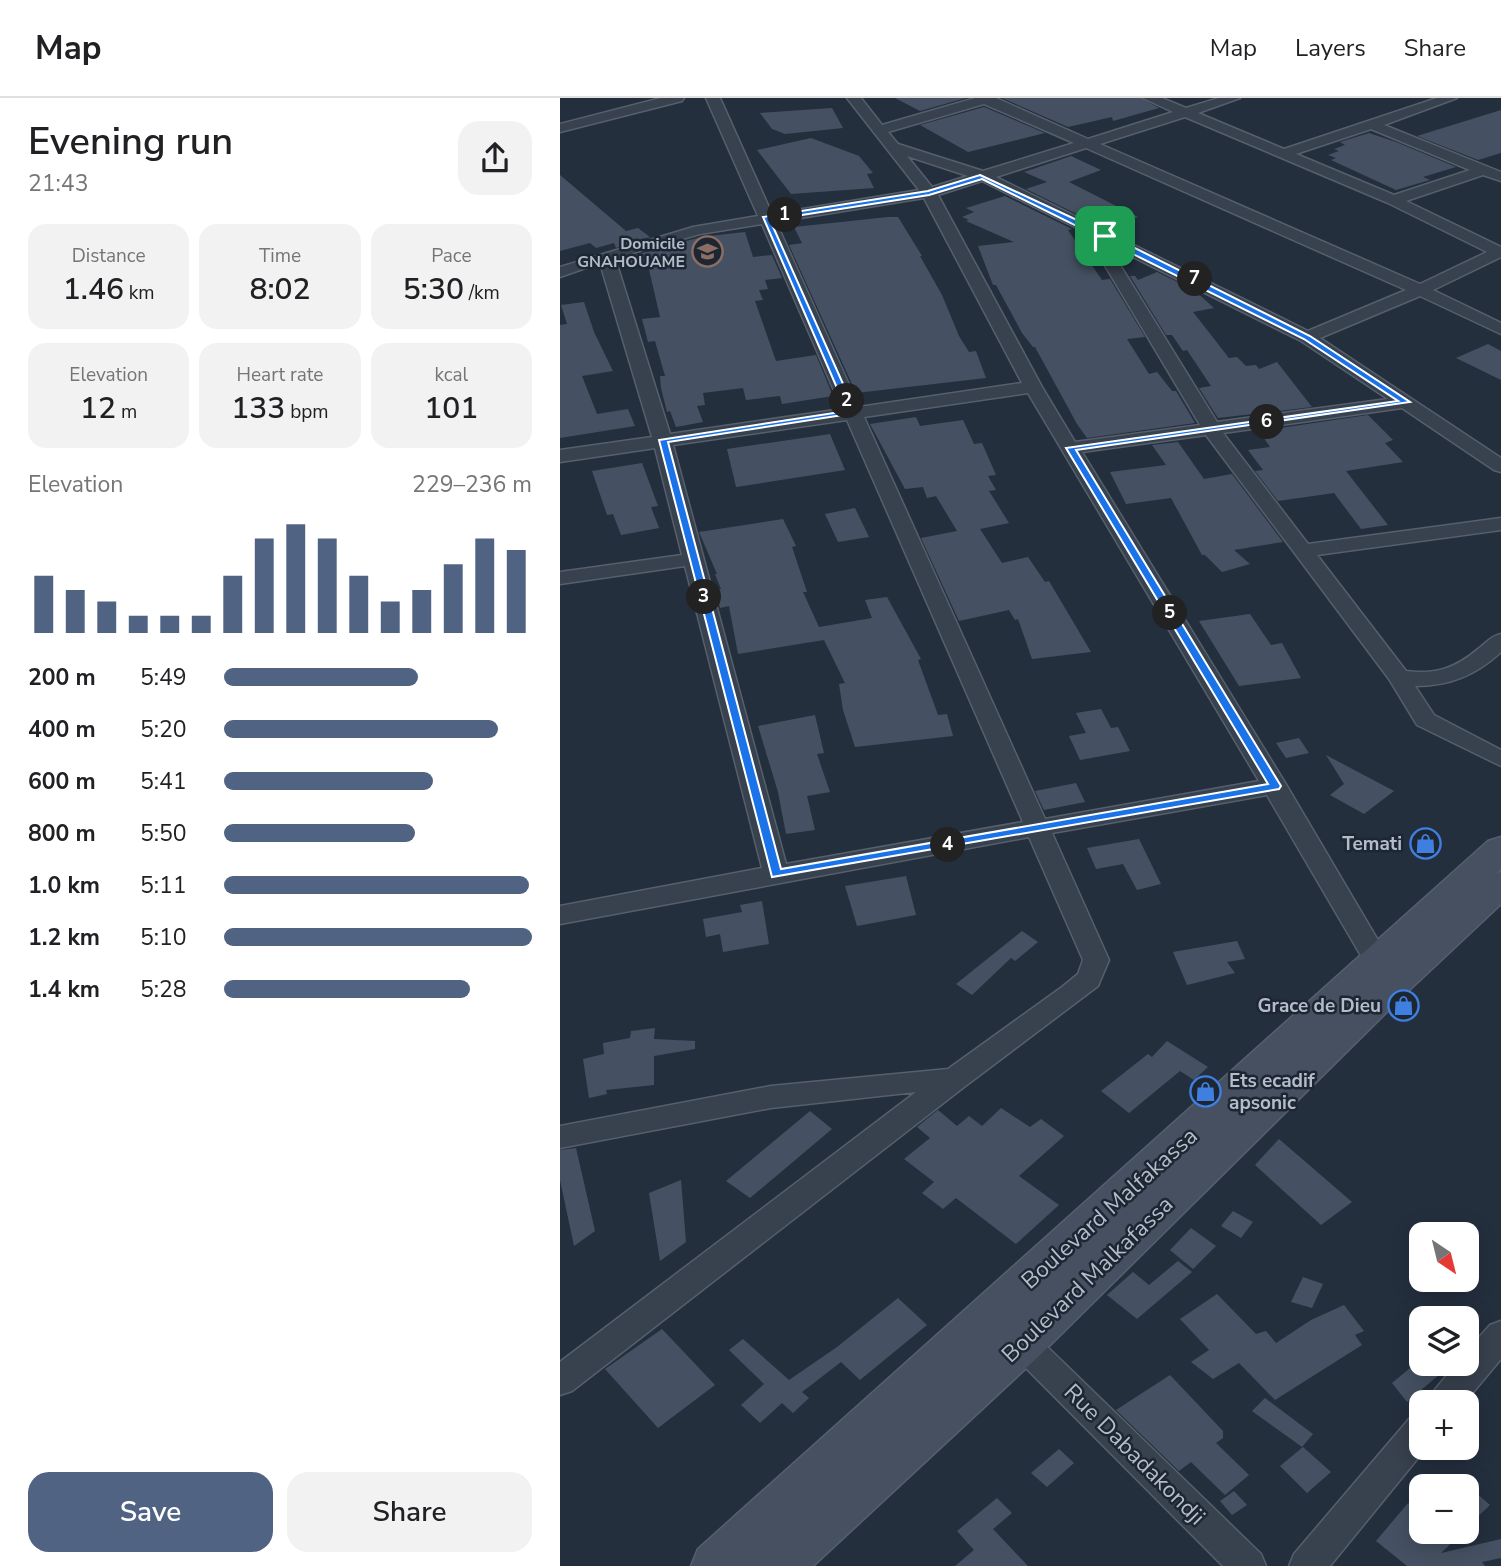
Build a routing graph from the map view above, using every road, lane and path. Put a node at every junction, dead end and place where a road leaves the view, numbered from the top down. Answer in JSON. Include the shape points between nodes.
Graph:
{"nodes":[{"id":1,"x":677,"y":98,"type":"edge"},
{"id":2,"x":713,"y":98,"type":"edge"},
{"id":3,"x":854,"y":98,"type":"edge"},
{"id":4,"x":986,"y":98,"type":"edge"},
{"id":5,"x":1150,"y":98,"type":"edge"},
{"id":6,"x":1233,"y":98,"type":"edge"},
{"id":7,"x":1450,"y":98,"type":"edge"},
{"id":8,"x":1185,"y":113,"type":"junction"},
{"id":9,"x":1371,"y":124,"type":"junction"},
{"id":10,"x":560,"y":128,"type":"edge"},
{"id":11,"x":887,"y":139,"type":"junction"},
{"id":12,"x":1086,"y":144,"type":"junction"},
{"id":13,"x":1283,"y":154,"type":"junction"},
{"id":14,"x":1494,"y":172,"type":"edge"},
{"id":15,"x":983,"y":176,"type":"junction"},
{"id":16,"x":929,"y":193,"type":"junction"},
{"id":17,"x":1393,"y":200,"type":"junction"},
{"id":18,"x":765,"y":218,"type":"junction"},
{"id":19,"x":1092,"y":232,"type":"junction"},
{"id":20,"x":606,"y":256,"type":"junction"},
{"id":21,"x":560,"y":272,"type":"edge"},
{"id":22,"x":1420,"y":290,"type":"junction"},
{"id":23,"x":1501,"y":328,"type":"edge"},
{"id":24,"x":1307,"y":337,"type":"junction"},
{"id":25,"x":1033,"y":387,"type":"junction"},
{"id":26,"x":1406,"y":402,"type":"junction"},
{"id":27,"x":852,"y":413,"type":"junction"},
{"id":28,"x":1212,"y":429,"type":"junction"},
{"id":29,"x":663,"y":440,"type":"junction"},
{"id":30,"x":1070,"y":448,"type":"junction"},
{"id":31,"x":560,"y":456,"type":"edge"},
{"id":32,"x":1500,"y":464,"type":"edge"},
{"id":33,"x":1501,"y":524,"type":"edge"},
{"id":34,"x":1306,"y":550,"type":"junction"},
{"id":35,"x":694,"y":559,"type":"junction"},
{"id":36,"x":560,"y":578,"type":"edge"},
{"id":37,"x":1501,"y":640,"type":"edge"},
{"id":38,"x":1399,"y":677,"type":"junction"},
{"id":39,"x":1501,"y":759,"type":"edge"},
{"id":40,"x":1275,"y":786,"type":"junction"},
{"id":41,"x":1036,"y":830,"type":"junction"},
{"id":42,"x":1501,"y":849,"type":"edge"},
{"id":43,"x":776,"y":874,"type":"junction"},
{"id":44,"x":1501,"y":884,"type":"edge"},
{"id":45,"x":560,"y":915,"type":"edge"},
{"id":46,"x":1385,"y":973,"type":"junction"},
{"id":47,"x":954,"y":1079,"type":"junction"},
{"id":48,"x":560,"y":1137,"type":"edge"},
{"id":49,"x":1501,"y":1335,"type":"edge"},
{"id":50,"x":1022,"y":1343,"type":"junction"},
{"id":51,"x":560,"y":1381,"type":"edge"},
{"id":52,"x":1455,"y":1390,"type":"edge"},
{"id":53,"x":1409,"y":1444,"type":"edge"},
{"id":54,"x":716,"y":1566,"type":"edge"},
{"id":55,"x":777,"y":1566,"type":"edge"},
{"id":56,"x":1248,"y":1566,"type":"edge"},
{"id":57,"x":1307,"y":1566,"type":"edge"}],
"edges":[{"from":1,"to":10,"type":"street"},
{"from":2,"to":18,"type":"street"},
{"from":3,"to":11,"type":"street"},
{"from":4,"to":11,"type":"street"},
{"from":4,"to":12,"type":"street"},
{"from":5,"to":8,"type":"street"},
{"from":6,"to":8,"type":"street"},
{"from":7,"to":9,"type":"street"},
{"from":8,"to":12,"type":"street"},
{"from":8,"to":13,"type":"street"},
{"from":9,"to":13,"type":"street"},
{"from":9,"to":14,"type":"street"},
{"from":11,"to":15,"type":"street"},
{"from":11,"to":16,"type":"street"},
{"from":12,"to":15,"type":"street"},
{"from":12,"to":22,"type":"street"},
{"from":13,"to":17,"type":"street"},
{"from":14,"to":17,"type":"street"},
{"from":15,"to":16,"type":"street"},
{"from":15,"to":19,"type":"street"},
{"from":16,"to":18,"type":"street"},
{"from":16,"to":25,"type":"street"},
{"from":17,"to":22,"type":"street","via":[[1499,251]]},
{"from":18,"to":20,"type":"street","via":[[698,230]]},
{"from":18,"to":27,"type":"street"},
{"from":19,"to":24,"type":"street"},
{"from":19,"to":28,"type":"street"},
{"from":20,"to":21,"type":"street"},
{"from":20,"to":29,"type":"street"},
{"from":22,"to":23,"type":"street"},
{"from":22,"to":24,"type":"street"},
{"from":24,"to":26,"type":"street"},
{"from":25,"to":27,"type":"street"},
{"from":25,"to":30,"type":"street"},
{"from":26,"to":28,"type":"street"},
{"from":26,"to":32,"type":"street"},
{"from":27,"to":29,"type":"street"},
{"from":27,"to":41,"type":"street"},
{"from":28,"to":30,"type":"street"},
{"from":28,"to":34,"type":"street"},
{"from":29,"to":31,"type":"street"},
{"from":29,"to":35,"type":"street"},
{"from":30,"to":40,"type":"street"},
{"from":33,"to":34,"type":"street"},
{"from":34,"to":38,"type":"street"},
{"from":35,"to":36,"type":"street"},
{"from":35,"to":43,"type":"street"},
{"from":37,"to":38,"type":"street","via":[[1484,657],[1442,680]]},
{"from":38,"to":39,"type":"street","via":[[1425,720]]},
{"from":40,"to":41,"type":"street"},
{"from":40,"to":46,"type":"street"},
{"from":41,"to":43,"type":"street"},
{"from":41,"to":47,"type":"street","via":[[1096,961],[1089,979],[1072,994]]},
{"from":42,"to":46,"type":"main road","name":"Boulevard Malfakassa"},
{"from":43,"to":45,"type":"street"},
{"from":44,"to":46,"type":"main road","name":"Boulevard Malfakassa"},
{"from":46,"to":50,"type":"main road","name":"Boulevard Malkafassa"},
{"from":46,"to":54,"type":"main road","name":"Boulevard Malfakassa"},
{"from":47,"to":48,"type":"street","via":[[775,1097]]},
{"from":47,"to":51,"type":"street"},
{"from":49,"to":52,"type":"street"},
{"from":50,"to":55,"type":"main road","name":"Boulevard Malkafassa"},
{"from":50,"to":56,"type":"street","name":"Rue Dabadakondji"},
{"from":53,"to":57,"type":"street"}]}
